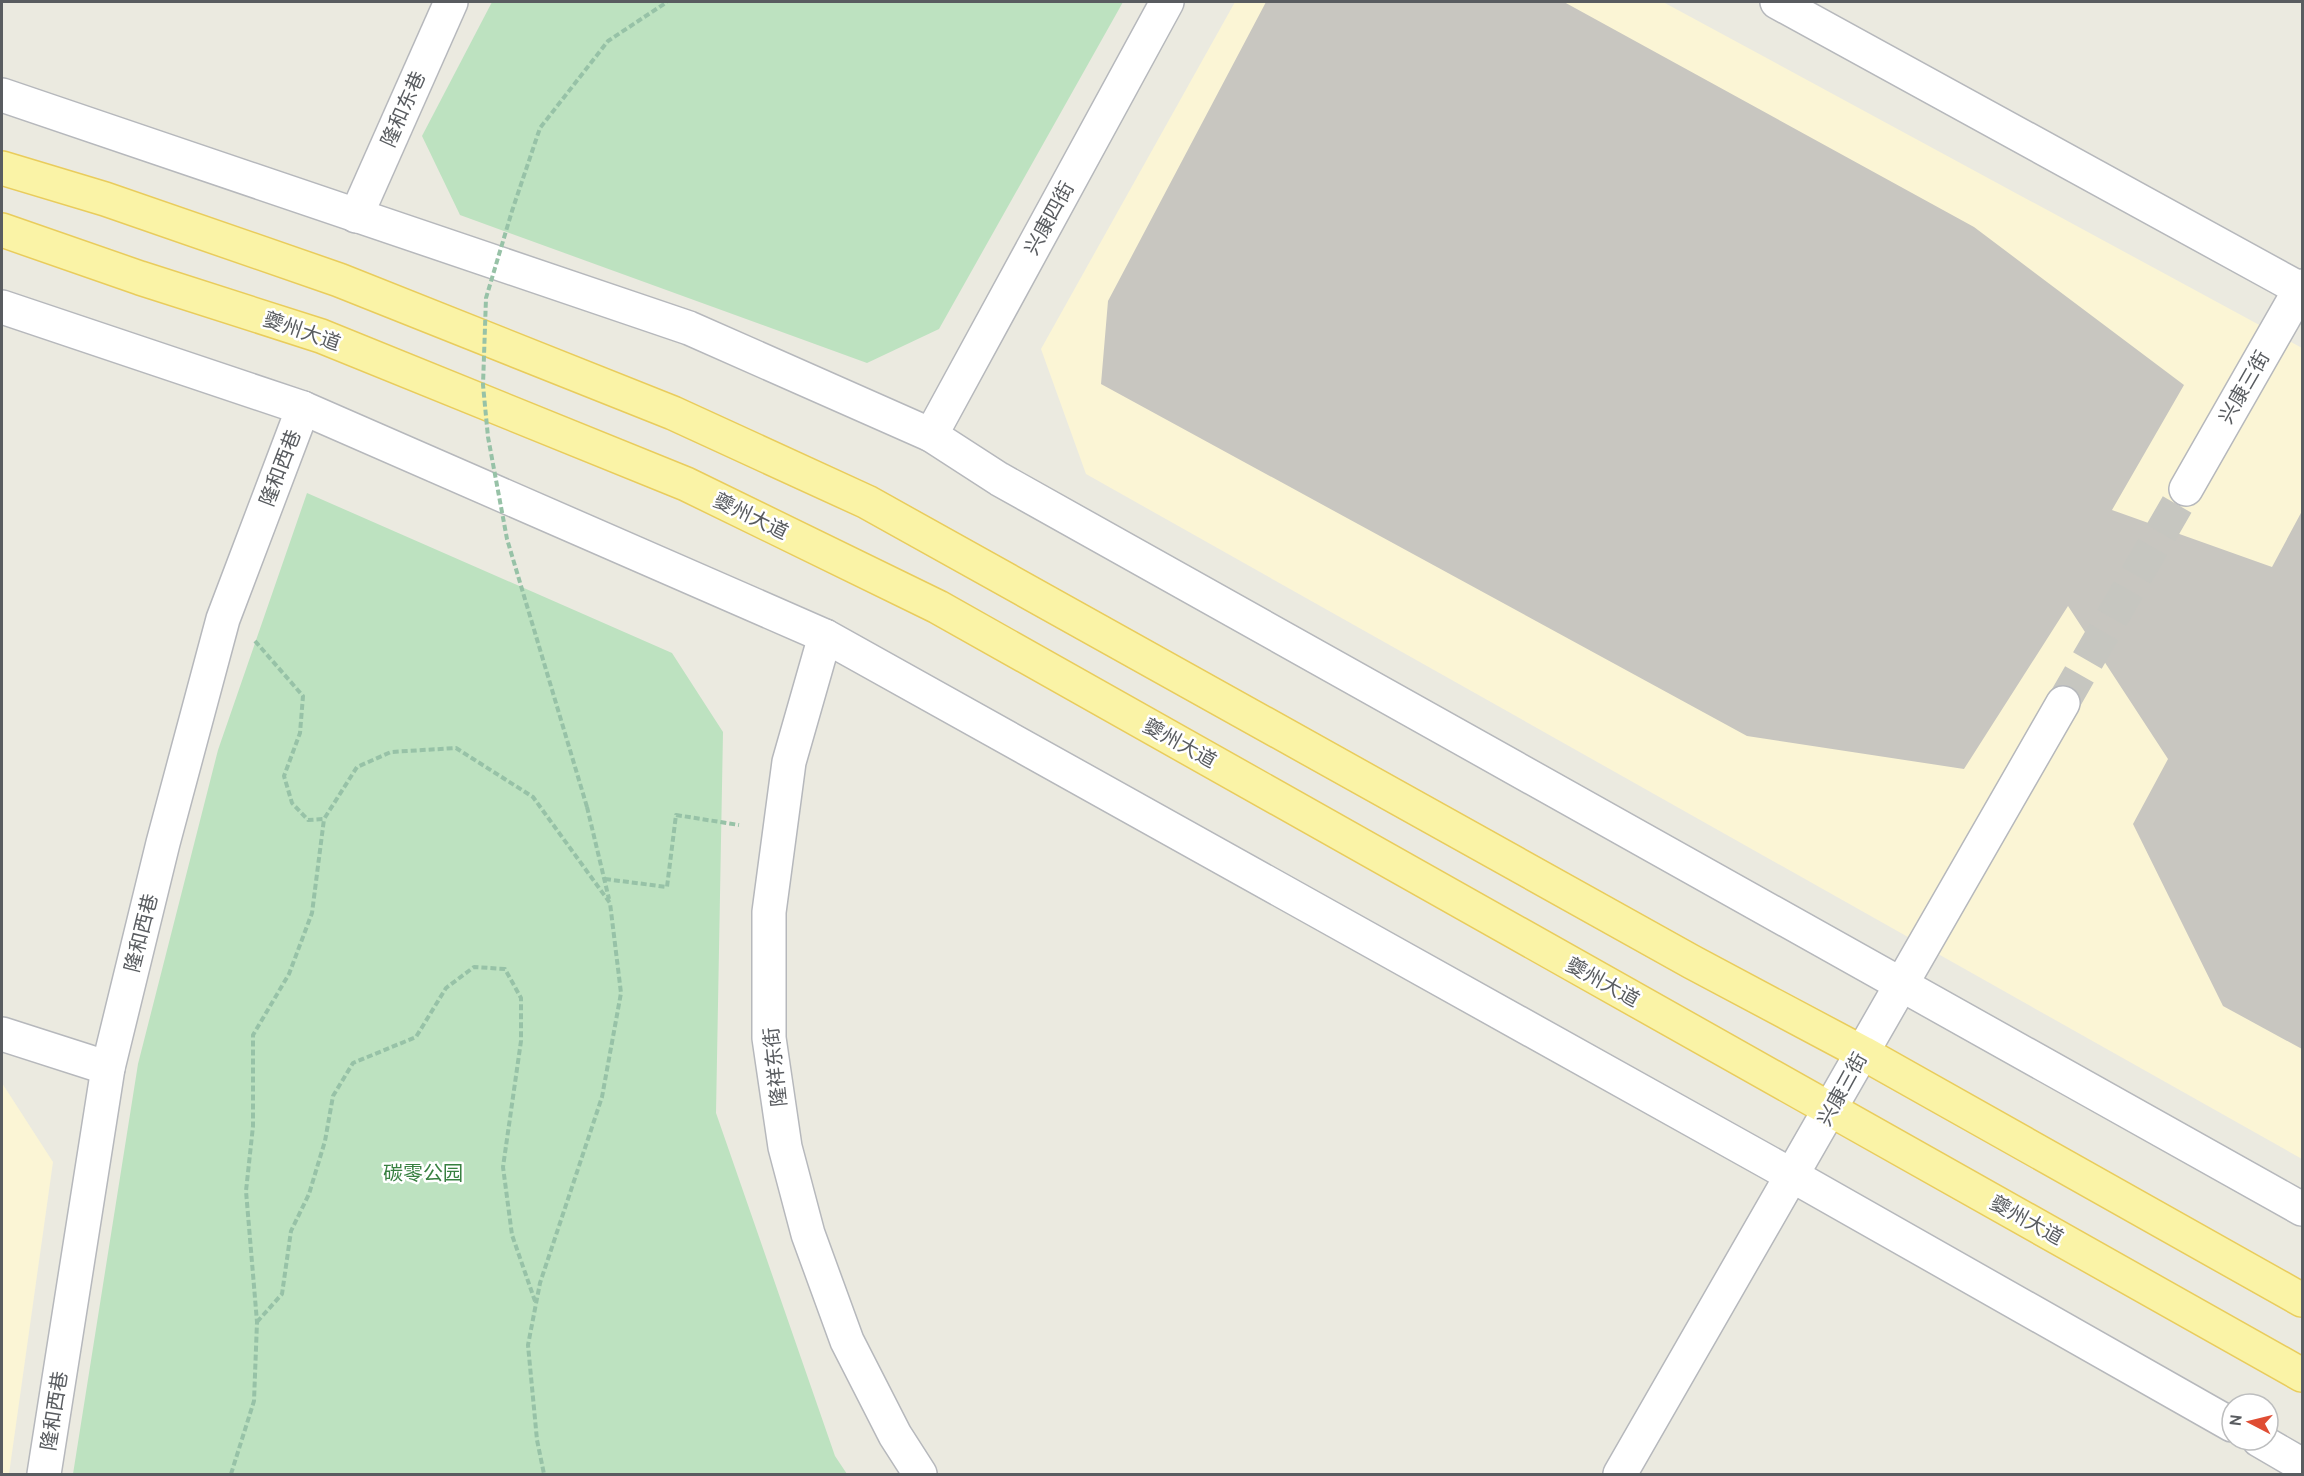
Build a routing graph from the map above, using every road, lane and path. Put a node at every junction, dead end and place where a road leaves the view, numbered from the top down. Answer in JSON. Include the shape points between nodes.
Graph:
{"nodes":[{"id":1,"x":451,"y":2,"type":"edge"},
{"id":2,"x":667,"y":2,"type":"edge"},
{"id":3,"x":1167,"y":2,"type":"edge"},
{"id":4,"x":1777,"y":2,"type":"edge"},
{"id":5,"x":2,"y":95,"type":"edge"},
{"id":6,"x":2,"y":168,"type":"edge"},
{"id":7,"x":356,"y":216,"type":"junction"},
{"id":8,"x":2,"y":230,"type":"edge"},
{"id":9,"x":2302,"y":288,"type":"edge"},
{"id":10,"x":2,"y":307,"type":"edge"},
{"id":11,"x":303,"y":408,"type":"junction"},
{"id":12,"x":931,"y":435,"type":"junction"},
{"id":13,"x":2186,"y":489,"type":"tunnel mouth"},
{"id":14,"x":249,"y":633,"type":"dead end"},
{"id":15,"x":825,"y":636,"type":"junction"},
{"id":16,"x":2063,"y":703,"type":"tunnel mouth"},
{"id":17,"x":324,"y":819,"type":"junction"},
{"id":18,"x":739,"y":825,"type":"dead end"},
{"id":19,"x":605,"y":879,"type":"junction"},
{"id":20,"x":610,"y":903,"type":"junction"},
{"id":21,"x":1902,"y":985,"type":"junction"},
{"id":22,"x":2,"y":1034,"type":"edge"},
{"id":23,"x":1863,"y":1053,"type":"junction"},
{"id":24,"x":108,"y":1068,"type":"junction"},
{"id":25,"x":1831,"y":1110,"type":"junction"},
{"id":26,"x":1793,"y":1176,"type":"junction"},
{"id":27,"x":2302,"y":1209,"type":"edge"},
{"id":28,"x":2302,"y":1300,"type":"edge"},
{"id":29,"x":536,"y":1305,"type":"junction"},
{"id":30,"x":257,"y":1322,"type":"junction"},
{"id":31,"x":2302,"y":1375,"type":"edge"},
{"id":32,"x":2220,"y":1418,"type":"edge"},
{"id":33,"x":2280,"y":1452,"type":"edge"},
{"id":34,"x":2302,"y":1464,"type":"edge"},
{"id":35,"x":44,"y":1474,"type":"edge"},
{"id":36,"x":231,"y":1474,"type":"edge"},
{"id":37,"x":544,"y":1474,"type":"edge"},
{"id":38,"x":920,"y":1474,"type":"edge"},
{"id":39,"x":1620,"y":1474,"type":"edge"}],
"edges":[{"from":1,"to":7,"type":"street","name":"隆和东巷"},
{"from":2,"to":19,"type":"path","bridge":true,"via":[[608,41],[540,129],[486,298],[483,385],[507,540]]},
{"from":3,"to":12,"type":"street","name":"兴康四街"},
{"from":4,"to":9,"type":"street"},
{"from":5,"to":7,"type":"street"},
{"from":6,"to":23,"type":"main road","via":[[105,199],[339,280],[673,413],[857,497],[1692,962]]},
{"from":7,"to":12,"type":"street","via":[[689,328]]},
{"from":8,"to":25,"type":"main road","name":"夔州大道","via":[[321,336],[686,484],[938,607]]},
{"from":9,"to":13,"type":"street","name":"兴康三街"},
{"from":10,"to":11,"type":"street"},
{"from":11,"to":15,"type":"street"},
{"from":11,"to":24,"type":"street","name":"隆和西巷","via":[[223,619]]},
{"from":12,"to":21,"type":"street","via":[[999,479]]},
{"from":14,"to":17,"type":"path","via":[[303,696],[300,733],[284,776],[292,803],[308,820]]},
{"from":15,"to":26,"type":"street"},
{"from":15,"to":38,"type":"street","name":"隆祥东街","via":[[789,762],[769,912],[769,1038],[784,1147],[808,1234],[847,1341],[894,1435]]},
{"from":16,"to":21,"type":"street","name":"兴康三街"},
{"from":17,"to":20,"type":"path","via":[[357,767],[391,752],[456,748],[533,797]]},
{"from":17,"to":30,"type":"path","via":[[312,913],[289,974],[253,1035],[253,1126],[246,1191]]},
{"from":18,"to":19,"type":"path","via":[[676,815],[667,887]]},
{"from":19,"to":20,"type":"path"},
{"from":20,"to":29,"type":"path","via":[[621,993],[602,1097]]},
{"from":21,"to":23,"type":"street","name":"兴康三街"},
{"from":21,"to":27,"type":"street"},
{"from":22,"to":24,"type":"street"},
{"from":23,"to":25,"type":"street","name":"兴康三街"},
{"from":23,"to":28,"type":"main road"},
{"from":24,"to":35,"type":"street","name":"隆和西巷"},
{"from":25,"to":26,"type":"street","name":"兴康三街"},
{"from":25,"to":31,"type":"main road","name":"夔州大道"},
{"from":26,"to":32,"type":"street"},
{"from":26,"to":39,"type":"street","name":"兴康三街"},
{"from":29,"to":30,"type":"path","via":[[512,1235],[503,1167],[521,1041],[521,998],[505,969],[474,967],[446,988],[416,1037],[353,1063],[333,1096],[309,1194],[291,1231],[282,1294]]},
{"from":29,"to":37,"type":"path","via":[[528,1345]]},
{"from":30,"to":36,"type":"path","via":[[254,1401]]},
{"from":33,"to":34,"type":"street"}]}
